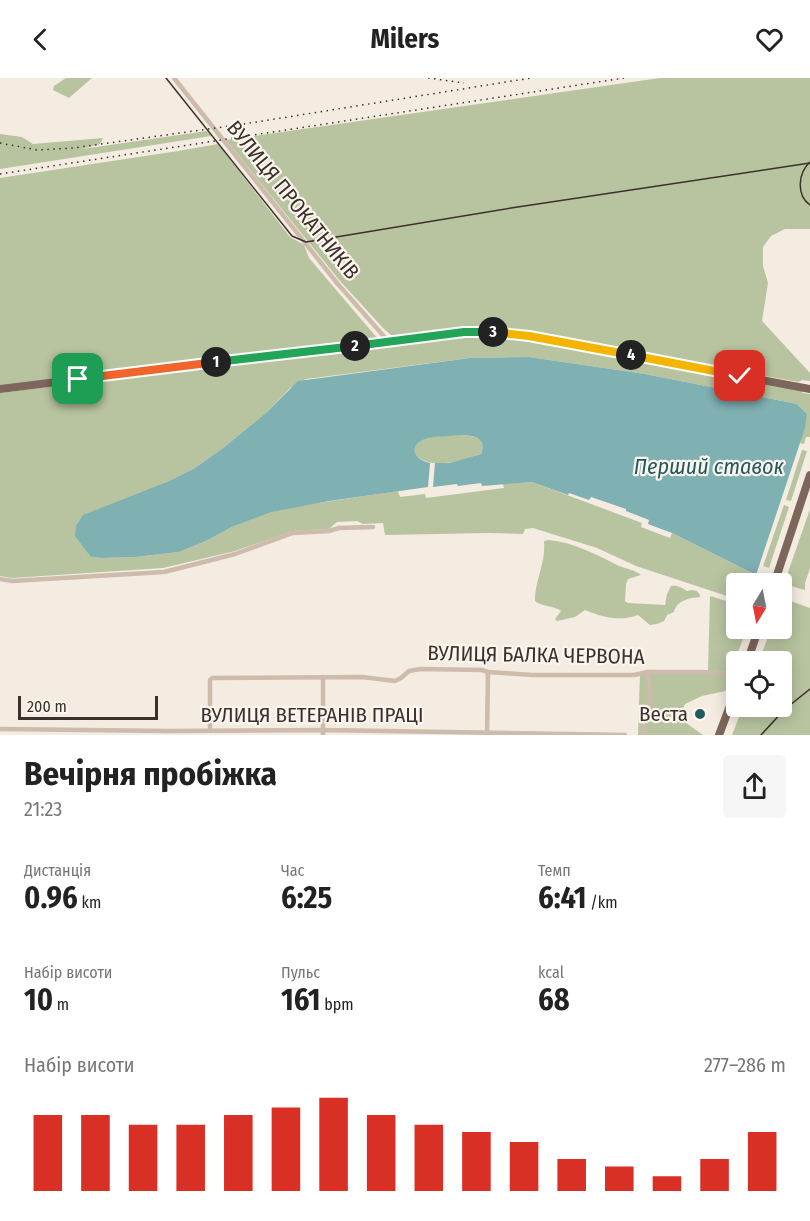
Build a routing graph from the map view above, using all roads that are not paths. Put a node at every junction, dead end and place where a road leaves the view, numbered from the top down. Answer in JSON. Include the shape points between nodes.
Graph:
{"nodes":[{"id":1,"x":174,"y":78,"type":"edge"},
{"id":2,"x":388,"y":341,"type":"junction"},
{"id":3,"x":0,"y":388,"type":"edge"},
{"id":4,"x":810,"y":389,"type":"edge"},
{"id":5,"x":810,"y":475,"type":"edge"},
{"id":6,"x":373,"y":527,"type":"dead end"},
{"id":7,"x":778,"y":573,"type":"edge"},
{"id":8,"x":0,"y":579,"type":"edge"},
{"id":9,"x":488,"y":672,"type":"junction"},
{"id":10,"x":648,"y":672,"type":"junction"},
{"id":11,"x":726,"y":674,"type":"edge"},
{"id":12,"x":323,"y":677,"type":"junction"},
{"id":13,"x":726,"y":716,"type":"edge"},
{"id":14,"x":0,"y":729,"type":"edge"},
{"id":15,"x":210,"y":730,"type":"junction"},
{"id":16,"x":322,"y":732,"type":"edge"},
{"id":17,"x":487,"y":734,"type":"edge"},
{"id":18,"x":625,"y":735,"type":"edge"},
{"id":19,"x":643,"y":735,"type":"edge"},
{"id":20,"x":719,"y":735,"type":"edge"}],
"edges":[{"from":1,"to":2,"type":"street","name":"ВУЛИЦЯ ПРОКАТНИКІВ"},
{"from":2,"to":3,"type":"main road"},
{"from":2,"to":4,"type":"main road","via":[[464,332],[518,335]]},
{"from":5,"to":7,"type":"main road"},
{"from":6,"to":8,"type":"street","via":[[293,533],[235,554],[164,572]]},
{"from":9,"to":10,"type":"street","name":"ВУЛИЦЯ БАЛКА ЧЕРВОНА"},
{"from":9,"to":12,"type":"street","name":"ВУЛИЦЯ БАЛКА ЧЕРВОНА","via":[[420,669],[395,681]]},
{"from":9,"to":17,"type":"street"},
{"from":10,"to":11,"type":"street","name":"ВУЛИЦЯ БАЛКА ЧЕРВОНА"},
{"from":10,"to":19,"type":"street","via":[[650,698]]},
{"from":12,"to":15,"type":"street","name":"ВУЛИЦЯ БАЛКА ЧЕРВОНА","via":[[212,678]]},
{"from":12,"to":16,"type":"street"},
{"from":13,"to":20,"type":"main road"},
{"from":14,"to":15,"type":"street","name":"ВУЛИЦЯ ВЕТЕРАНІВ ПРАЦІ"},
{"from":15,"to":16,"type":"street","name":"ВУЛИЦЯ ВЕТЕРАНІВ ПРАЦІ"},
{"from":16,"to":17,"type":"street","name":"ВУЛИЦЯ ВЕТЕРАНІВ ПРАЦІ"},
{"from":17,"to":18,"type":"street","name":"ВУЛИЦЯ ВЕТЕРАНІВ ПРАЦІ"}]}
